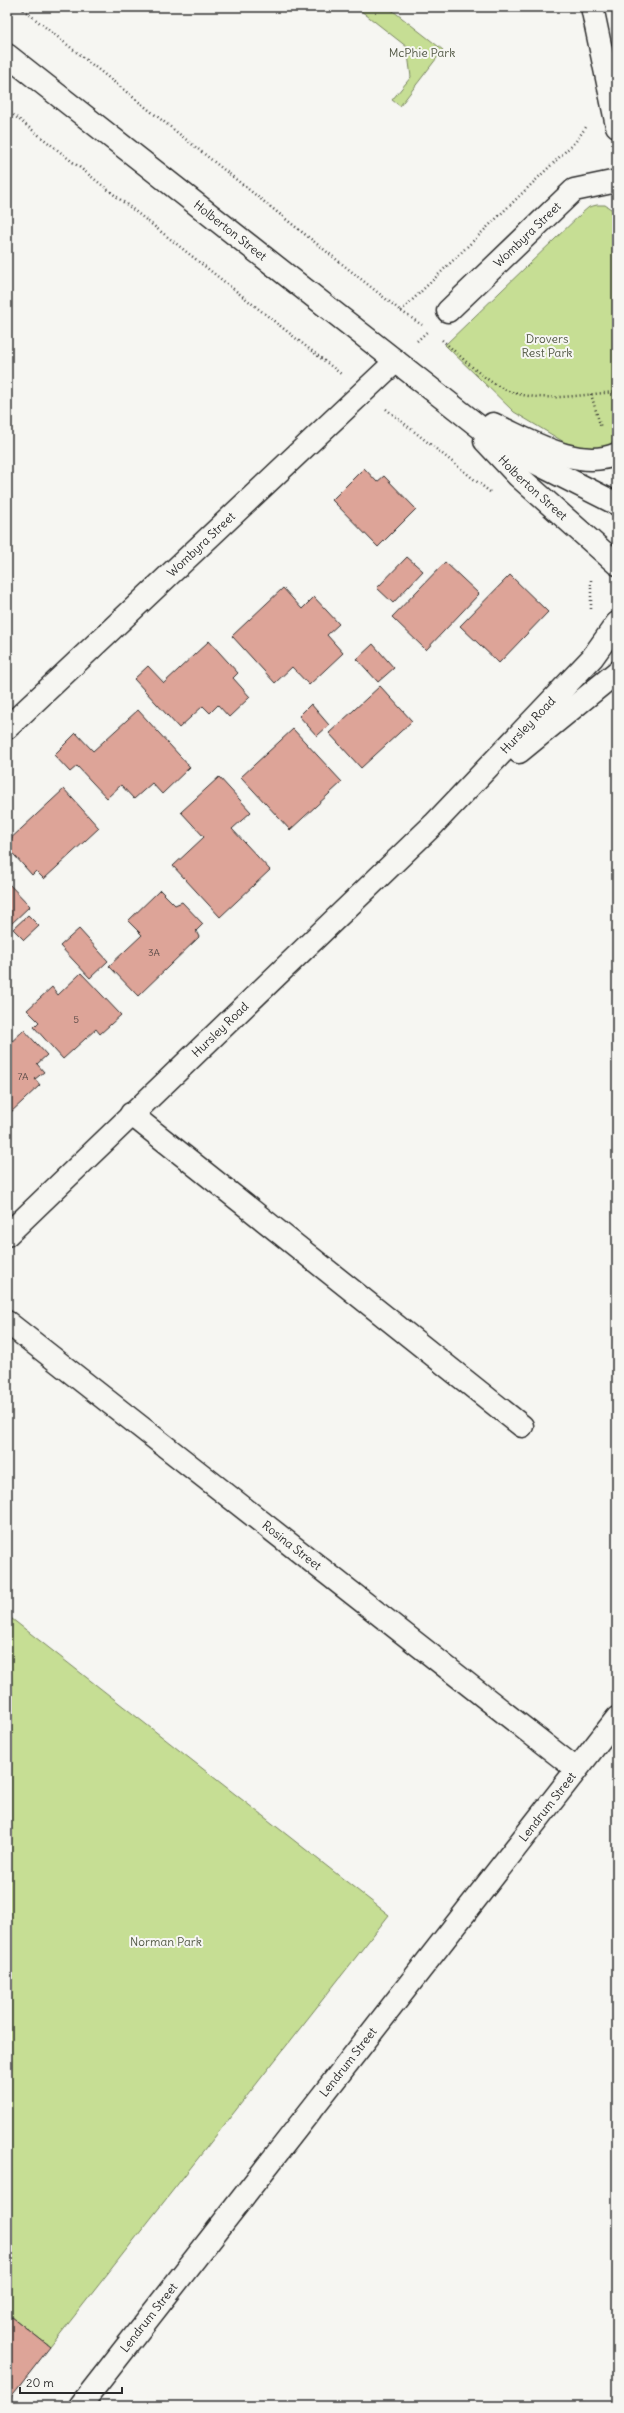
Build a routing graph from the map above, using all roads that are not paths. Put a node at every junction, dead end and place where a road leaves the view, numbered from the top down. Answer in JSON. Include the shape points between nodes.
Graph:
{"nodes":[{"id":1,"x":592,"y":7,"type":"edge"},
{"id":2,"x":7,"y":55,"type":"edge"},
{"id":3,"x":617,"y":126,"type":"edge"},
{"id":4,"x":617,"y":181,"type":"edge"},
{"id":5,"x":448,"y":311,"type":"dead end"},
{"id":6,"x":396,"y":362,"type":"junction"},
{"id":7,"x":453,"y":407,"type":"junction"},
{"id":8,"x":617,"y":454,"type":"edge"},
{"id":9,"x":617,"y":504,"type":"edge"},
{"id":10,"x":617,"y":564,"type":"edge"},
{"id":11,"x":617,"y":623,"type":"edge"},
{"id":12,"x":617,"y":672,"type":"edge"},
{"id":13,"x":7,"y":728,"type":"edge"},
{"id":14,"x":434,"y":824,"type":"junction"},
{"id":15,"x":131,"y":1114,"type":"junction"},
{"id":16,"x":7,"y":1235,"type":"edge"},
{"id":17,"x":7,"y":1322,"type":"edge"},
{"id":18,"x":522,"y":1426,"type":"dead end"},
{"id":19,"x":617,"y":1718,"type":"edge"},
{"id":20,"x":576,"y":1769,"type":"junction"},
{"id":21,"x":80,"y":2406,"type":"edge"}],
"edges":[{"from":1,"to":3,"type":"street"},
{"from":2,"to":6,"type":"street","name":"Holberton Street"},
{"from":4,"to":5,"type":"street","name":"Wombyra Street","via":[[574,190]]},
{"from":6,"to":7,"type":"street","name":"Holberton Street"},
{"from":6,"to":13,"type":"street","name":"Wombyra Street"},
{"from":7,"to":8,"type":"street","name":"Holberton Street","via":[[568,456],[597,460]]},
{"from":7,"to":9,"type":"street","name":"Holberton Street","via":[[491,436],[530,460]]},
{"from":7,"to":10,"type":"street","name":"Holberton Street","via":[[518,476]]},
{"from":11,"to":14,"type":"street","name":"Hursley Road","via":[[592,658]]},
{"from":12,"to":14,"type":"street","name":"Hursley Road"},
{"from":14,"to":15,"type":"street","name":"Hursley Road"},
{"from":15,"to":16,"type":"street","name":"Hursley Road"},
{"from":15,"to":18,"type":"street"},
{"from":17,"to":20,"type":"street","name":"Rosina Street"},
{"from":19,"to":20,"type":"street","name":"Lendrum Street"},
{"from":20,"to":21,"type":"street","name":"Lendrum Street"}]}
